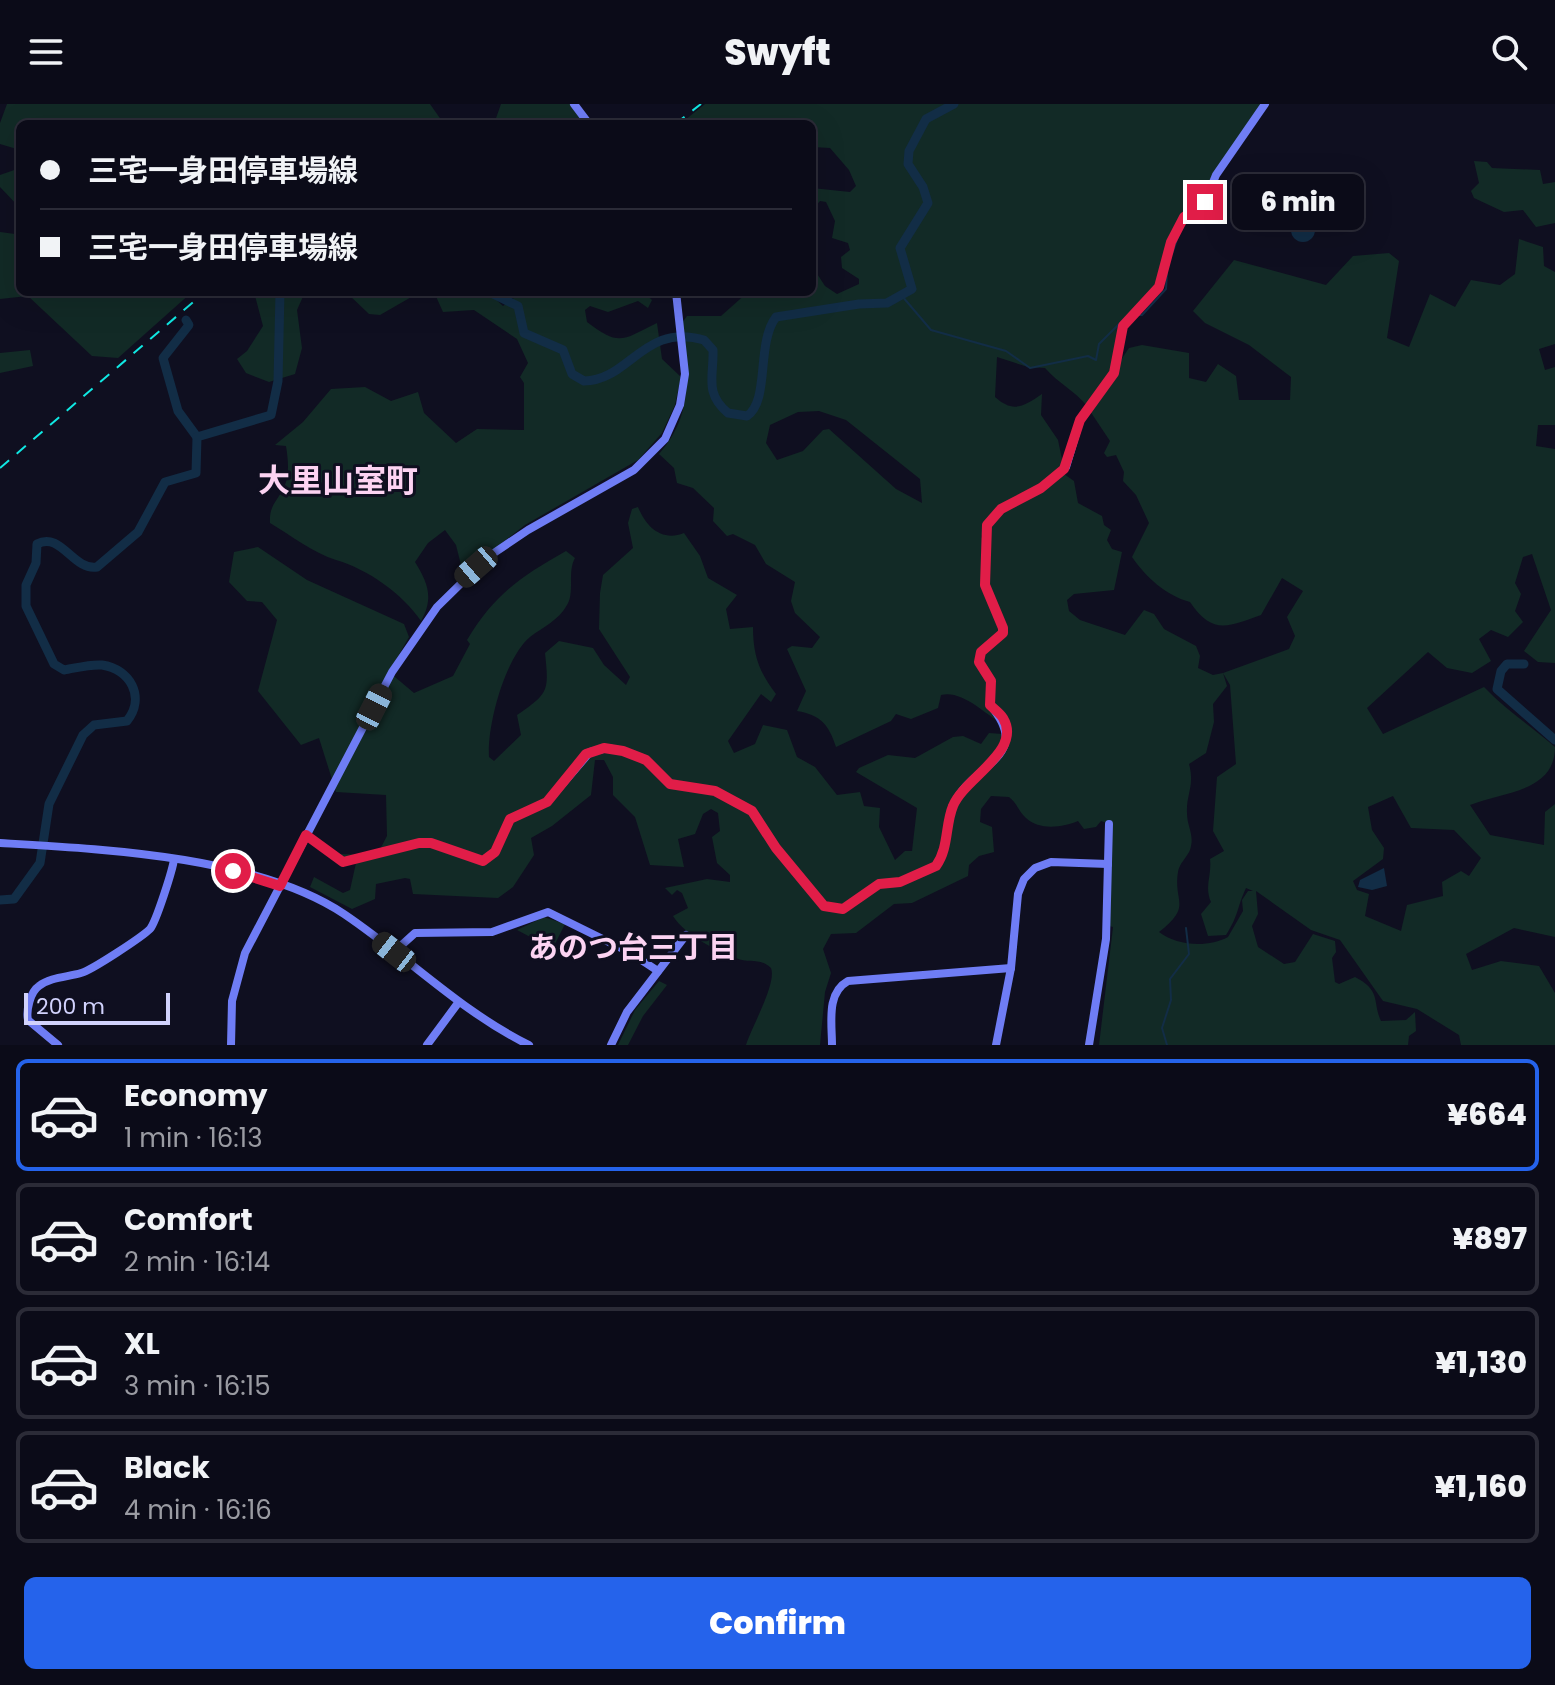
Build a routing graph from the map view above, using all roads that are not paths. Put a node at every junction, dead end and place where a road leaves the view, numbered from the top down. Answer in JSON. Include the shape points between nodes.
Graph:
{"nodes":[{"id":1,"x":1265,"y":104,"type":"edge"},
{"id":2,"x":676,"y":296,"type":"edge"},
{"id":3,"x":1109,"y":824,"type":"dead end"},
{"id":4,"x":306,"y":835,"type":"junction"},
{"id":5,"x":0,"y":843,"type":"edge"},
{"id":6,"x":174,"y":859,"type":"junction"},
{"id":7,"x":1108,"y":864,"type":"junction"},
{"id":8,"x":280,"y":886,"type":"junction"},
{"id":9,"x":686,"y":935,"type":"dead end"},
{"id":10,"x":394,"y":952,"type":"junction"},
{"id":11,"x":1011,"y":968,"type":"junction"},
{"id":12,"x":658,"y":971,"type":"junction"},
{"id":13,"x":458,"y":1003,"type":"junction"},
{"id":14,"x":58,"y":1045,"type":"edge"},
{"id":15,"x":231,"y":1045,"type":"edge"},
{"id":16,"x":427,"y":1045,"type":"edge"},
{"id":17,"x":529,"y":1045,"type":"edge"},
{"id":18,"x":611,"y":1045,"type":"edge"},
{"id":19,"x":832,"y":1045,"type":"edge"},
{"id":20,"x":996,"y":1045,"type":"edge"},
{"id":21,"x":1089,"y":1045,"type":"edge"}],
"edges":[{"from":1,"to":4,"type":"main road","via":[[1216,175],[1205,202],[1182,221],[1159,287],[1123,326],[1114,373],[1080,420],[1066,467],[1041,488],[1001,509],[987,525],[985,585],[1003,633],[981,652],[979,662],[991,681],[990,705],[1003,717],[1007,734],[997,758],[971,779],[954,803],[936,866],[900,882],[879,884],[843,909],[824,906],[752,811],[715,791],[670,784],[643,758],[607,748],[586,754],[547,802],[510,819],[495,852],[483,861],[419,843],[343,862]]},
{"from":2,"to":4,"type":"main road","via":[[685,374],[680,405],[660,446],[634,470],[512,540],[448,595],[392,672]]},
{"from":3,"to":7,"type":"main road"},
{"from":4,"to":8,"type":"main road"},
{"from":5,"to":6,"type":"main road"},
{"from":6,"to":8,"type":"main road"},
{"from":6,"to":14,"type":"main road","via":[[150,929],[92,969],[35,990],[28,1020]]},
{"from":7,"to":11,"type":"main road","via":[[1051,862],[1029,873],[1018,894]]},
{"from":7,"to":21,"type":"main road","via":[[1106,939]]},
{"from":8,"to":10,"type":"main road","via":[[343,913]]},
{"from":8,"to":15,"type":"main road","via":[[237,975]]},
{"from":9,"to":12,"type":"main road"},
{"from":10,"to":12,"type":"main road","via":[[415,933],[492,932],[548,912]]},
{"from":10,"to":13,"type":"main road"},
{"from":11,"to":19,"type":"main road","via":[[848,981],[832,1000]]},
{"from":11,"to":20,"type":"main road"},
{"from":12,"to":18,"type":"main road","via":[[627,1012]]},
{"from":13,"to":16,"type":"main road"},
{"from":13,"to":17,"type":"main road"}]}
